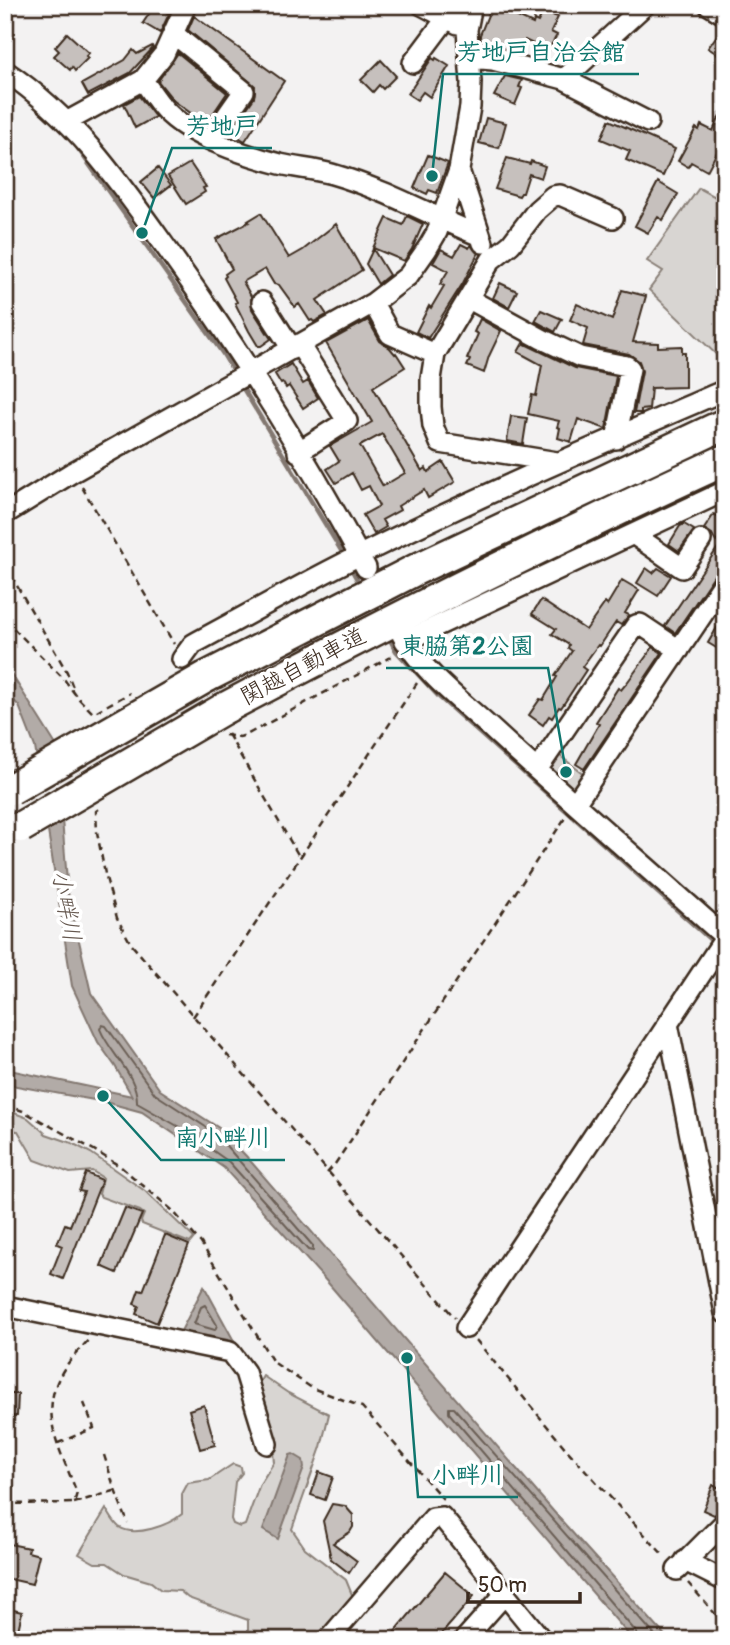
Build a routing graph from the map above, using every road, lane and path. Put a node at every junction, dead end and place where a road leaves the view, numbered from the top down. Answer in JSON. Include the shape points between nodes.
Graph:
{"nodes":[{"id":1,"x":186,"y":5,"type":"edge"},
{"id":2,"x":422,"y":5,"type":"edge"},
{"id":3,"x":472,"y":5,"type":"edge"},
{"id":4,"x":645,"y":5,"type":"edge"},
{"id":5,"x":709,"y":5,"type":"edge"},
{"id":6,"x":725,"y":15,"type":"edge"},
{"id":7,"x":446,"y":19,"type":"junction"},
{"id":8,"x":468,"y":27,"type":"junction"},
{"id":9,"x":174,"y":34,"type":"junction"},
{"id":10,"x":470,"y":58,"type":"junction"},
{"id":11,"x":413,"y":62,"type":"dead end"},
{"id":12,"x":5,"y":71,"type":"edge"},
{"id":13,"x":564,"y":79,"type":"junction"},
{"id":14,"x":143,"y":80,"type":"junction"},
{"id":15,"x":68,"y":121,"type":"junction"},
{"id":16,"x":648,"y":122,"type":"dead end"},
{"id":17,"x":211,"y":138,"type":"junction"},
{"id":18,"x":459,"y":170,"type":"junction"},
{"id":19,"x":614,"y":218,"type":"dead end"},
{"id":20,"x":440,"y":219,"type":"junction"},
{"id":21,"x":480,"y":236,"type":"junction"},
{"id":22,"x":491,"y":260,"type":"junction"},
{"id":23,"x":469,"y":299,"type":"junction"},
{"id":24,"x":262,"y":302,"type":"dead end"},
{"id":25,"x":373,"y":303,"type":"junction"},
{"id":26,"x":295,"y":346,"type":"junction"},
{"id":27,"x":435,"y":354,"type":"junction"},
{"id":28,"x":242,"y":376,"type":"junction"},
{"id":29,"x":725,"y":390,"type":"edge"},
{"id":30,"x":725,"y":425,"type":"edge"},
{"id":31,"x":615,"y":439,"type":"junction"},
{"id":32,"x":298,"y":452,"type":"junction"},
{"id":33,"x":725,"y":460,"type":"edge"},
{"id":34,"x":557,"y":462,"type":"junction"},
{"id":35,"x":73,"y":472,"type":"junction"},
{"id":36,"x":725,"y":491,"type":"edge"},
{"id":37,"x":5,"y":514,"type":"edge"},
{"id":38,"x":633,"y":534,"type":"junction"},
{"id":39,"x":701,"y":540,"type":"dead end"},
{"id":40,"x":363,"y":561,"type":"junction"},
{"id":41,"x":5,"y":565,"type":"edge"},
{"id":42,"x":725,"y":582,"type":"edge"},
{"id":43,"x":5,"y":620,"type":"edge"},
{"id":44,"x":405,"y":641,"type":"junction"},
{"id":45,"x":680,"y":650,"type":"junction"},
{"id":46,"x":182,"y":659,"type":"joint"},
{"id":47,"x":426,"y":668,"type":"junction"},
{"id":48,"x":139,"y":688,"type":"dead end"},
{"id":49,"x":77,"y":697,"type":"junction"},
{"id":50,"x":225,"y":726,"type":"junction"},
{"id":51,"x":537,"y":771,"type":"junction"},
{"id":52,"x":8,"y":790,"type":"edge"},
{"id":53,"x":575,"y":804,"type":"junction"},
{"id":54,"x":96,"y":811,"type":"dead end"},
{"id":55,"x":13,"y":832,"type":"edge"},
{"id":56,"x":300,"y":858,"type":"junction"},
{"id":57,"x":725,"y":937,"type":"edge"},
{"id":58,"x":193,"y":1017,"type":"junction"},
{"id":59,"x":668,"y":1024,"type":"junction"},
{"id":60,"x":5,"y":1105,"type":"edge"},
{"id":61,"x":327,"y":1172,"type":"junction"},
{"id":62,"x":5,"y":1306,"type":"edge"},
{"id":63,"x":725,"y":1313,"type":"edge"},
{"id":64,"x":99,"y":1325,"type":"junction"},
{"id":65,"x":466,"y":1328,"type":"junction"},
{"id":66,"x":84,"y":1403,"type":"dead end"},
{"id":67,"x":58,"y":1443,"type":"junction"},
{"id":68,"x":267,"y":1444,"type":"dead end"},
{"id":69,"x":104,"y":1455,"type":"dead end"},
{"id":70,"x":115,"y":1490,"type":"junction"},
{"id":71,"x":74,"y":1503,"type":"junction"},
{"id":72,"x":5,"y":1504,"type":"edge"},
{"id":73,"x":442,"y":1517,"type":"junction"},
{"id":74,"x":725,"y":1522,"type":"edge"},
{"id":75,"x":128,"y":1523,"type":"dead end"},
{"id":76,"x":681,"y":1565,"type":"junction"},
{"id":77,"x":725,"y":1581,"type":"edge"},
{"id":78,"x":504,"y":1595,"type":"junction"},
{"id":79,"x":725,"y":1625,"type":"edge"},
{"id":80,"x":328,"y":1640,"type":"edge"},
{"id":81,"x":464,"y":1640,"type":"edge"},
{"id":82,"x":542,"y":1640,"type":"edge"}],
"edges":[{"from":1,"to":9,"type":"street"},
{"from":2,"to":7,"type":"street"},
{"from":3,"to":8,"type":"street"},
{"from":4,"to":13,"type":"street"},
{"from":5,"to":6,"type":"street"},
{"from":7,"to":8,"type":"street"},
{"from":7,"to":11,"type":"street"},
{"from":8,"to":10,"type":"street"},
{"from":9,"to":14,"type":"street"},
{"from":9,"to":17,"type":"street","via":[[244,91]]},
{"from":10,"to":13,"type":"street"},
{"from":10,"to":18,"type":"street","via":[[470,107]]},
{"from":12,"to":15,"type":"street"},
{"from":13,"to":16,"type":"street"},
{"from":14,"to":15,"type":"street"},
{"from":14,"to":17,"type":"street","via":[[165,110]]},
{"from":15,"to":28,"type":"street","via":[[117,179],[217,321]]},
{"from":17,"to":20,"type":"street","via":[[251,155],[330,173],[404,200]]},
{"from":18,"to":20,"type":"street"},
{"from":18,"to":21,"type":"street"},
{"from":19,"to":22,"type":"street","via":[[560,195],[552,196]]},
{"from":20,"to":21,"type":"street"},
{"from":20,"to":25,"type":"street","via":[[437,232],[408,276]]},
{"from":21,"to":22,"type":"street"},
{"from":22,"to":23,"type":"street"},
{"from":23,"to":27,"type":"street"},
{"from":23,"to":31,"type":"street","via":[[580,357],[627,366]]},
{"from":24,"to":26,"type":"street"},
{"from":25,"to":26,"type":"street"},
{"from":25,"to":27,"type":"street","via":[[390,334]]},
{"from":26,"to":28,"type":"street"},
{"from":26,"to":32,"type":"street","via":[[347,421]]},
{"from":27,"to":34,"type":"street","via":[[431,407],[440,443]]},
{"from":28,"to":32,"type":"street"},
{"from":28,"to":35,"type":"street"},
{"from":29,"to":31,"type":"street"},
{"from":30,"to":52,"type":"highway","name":"関越自動車道","bridge":true,"via":[[417,569],[206,677]]},
{"from":31,"to":34,"type":"street"},
{"from":32,"to":40,"type":"street"},
{"from":33,"to":50,"type":"highway","name":"関越自動車道","via":[[369,632]]},
{"from":34,"to":40,"type":"street"},
{"from":35,"to":37,"type":"street"},
{"from":35,"to":46,"type":"path"},
{"from":36,"to":38,"type":"street"},
{"from":38,"to":39,"type":"street","via":[[682,568]]},
{"from":38,"to":44,"type":"street"},
{"from":40,"to":46,"type":"street","via":[[193,644]]},
{"from":41,"to":49,"type":"path"},
{"from":42,"to":45,"type":"street"},
{"from":43,"to":49,"type":"path"},
{"from":44,"to":47,"type":"street"},
{"from":44,"to":50,"type":"path","via":[[248,734],[240,737]]},
{"from":45,"to":51,"type":"street","via":[[636,625]]},
{"from":45,"to":53,"type":"street"},
{"from":47,"to":51,"type":"street"},
{"from":47,"to":56,"type":"path"},
{"from":48,"to":49,"type":"path","via":[[93,713]]},
{"from":50,"to":55,"type":"highway","name":"関越自動車道","bridge":true},
{"from":50,"to":56,"type":"path"},
{"from":51,"to":53,"type":"street"},
{"from":53,"to":57,"type":"street"},
{"from":53,"to":61,"type":"path"},
{"from":54,"to":58,"type":"path","via":[[105,874],[123,932]]},
{"from":56,"to":58,"type":"path"},
{"from":57,"to":59,"type":"street"},
{"from":58,"to":61,"type":"path"},
{"from":59,"to":63,"type":"street"},
{"from":59,"to":65,"type":"street"},
{"from":60,"to":73,"type":"path","via":[[94,1150],[172,1210],[201,1242],[273,1362],[313,1388],[362,1406],[443,1499]]},
{"from":61,"to":65,"type":"path"},
{"from":62,"to":64,"type":"street"},
{"from":64,"to":67,"type":"path","via":[[64,1369],[56,1388],[50,1411]]},
{"from":64,"to":68,"type":"street","via":[[230,1352],[245,1372]]},
{"from":65,"to":76,"type":"path","via":[[567,1450]]},
{"from":66,"to":67,"type":"path","via":[[94,1428]]},
{"from":67,"to":71,"type":"path","via":[[77,1493]]},
{"from":69,"to":70,"type":"path"},
{"from":70,"to":71,"type":"path"},
{"from":70,"to":75,"type":"path"},
{"from":71,"to":72,"type":"path"},
{"from":73,"to":78,"type":"street"},
{"from":73,"to":80,"type":"street","via":[[433,1518]]},
{"from":74,"to":76,"type":"street"},
{"from":76,"to":77,"type":"street"},
{"from":76,"to":79,"type":"path"},
{"from":78,"to":81,"type":"street"},
{"from":78,"to":82,"type":"street"}]}
